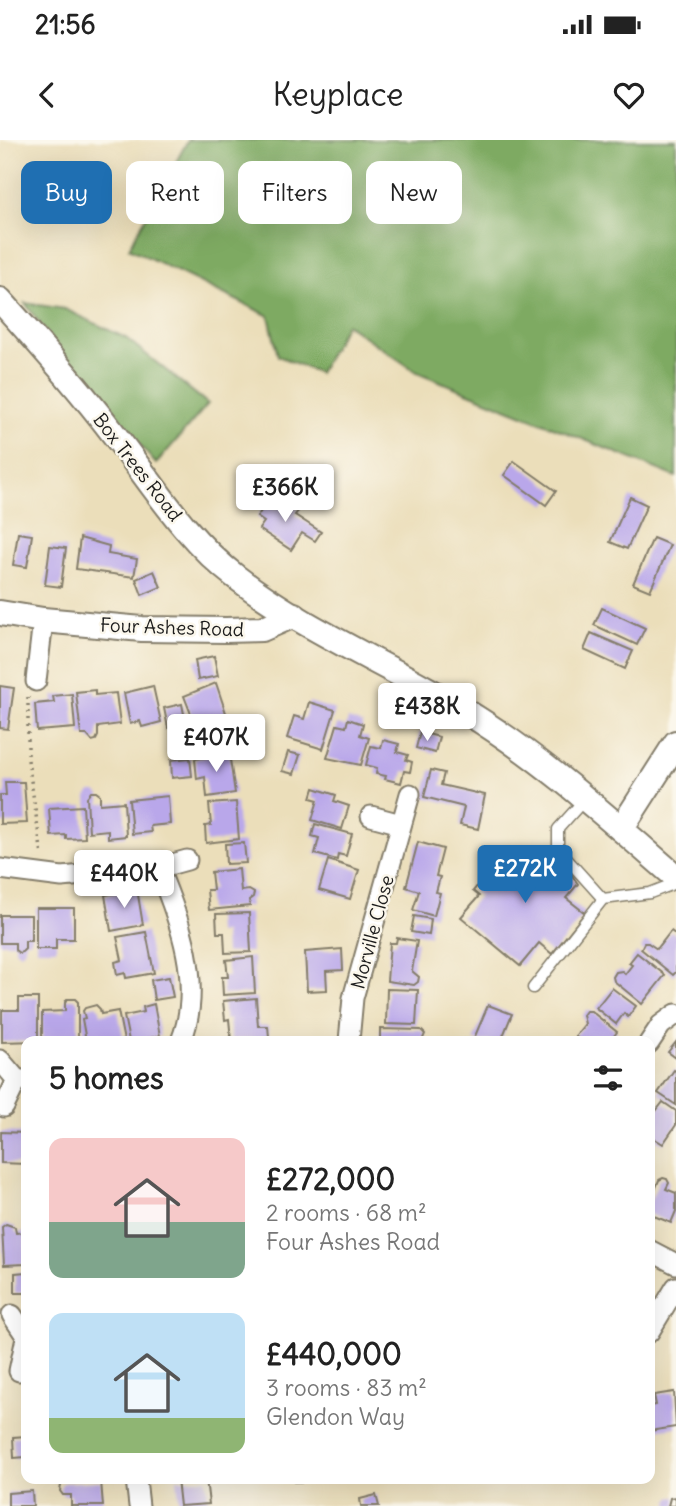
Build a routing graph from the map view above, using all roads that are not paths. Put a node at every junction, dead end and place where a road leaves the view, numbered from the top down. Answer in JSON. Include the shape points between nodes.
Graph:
{"nodes":[{"id":1,"x":0,"y":300,"type":"edge"},
{"id":2,"x":0,"y":613,"type":"edge"},
{"id":3,"x":294,"y":615,"type":"junction"},
{"id":4,"x":43,"y":620,"type":"junction"},
{"id":5,"x":36,"y":681,"type":"road end"},
{"id":6,"x":676,"y":743,"type":"edge"},
{"id":7,"x":410,"y":794,"type":"dead end"},
{"id":8,"x":584,"y":799,"type":"junction"},
{"id":9,"x":370,"y":816,"type":"dead end"},
{"id":10,"x":401,"y":824,"type":"junction"},
{"id":11,"x":621,"y":830,"type":"junction"},
{"id":12,"x":187,"y":860,"type":"dead end"},
{"id":13,"x":158,"y":868,"type":"junction"},
{"id":14,"x":1,"y":871,"type":"edge"},
{"id":15,"x":676,"y":877,"type":"edge"},
{"id":16,"x":676,"y":883,"type":"edge"},
{"id":17,"x":603,"y":899,"type":"junction"},
{"id":18,"x":533,"y":988,"type":"dead end"},
{"id":19,"x":676,"y":1014,"type":"edge"},
{"id":20,"x":182,"y":1036,"type":"edge"},
{"id":21,"x":350,"y":1036,"type":"edge"},
{"id":22,"x":654,"y":1036,"type":"edge"},
{"id":23,"x":0,"y":1060,"type":"edge"},
{"id":24,"x":21,"y":1079,"type":"edge"},
{"id":25,"x":21,"y":1082,"type":"edge"},
{"id":26,"x":4,"y":1107,"type":"dead end"},
{"id":27,"x":655,"y":1253,"type":"edge"},
{"id":28,"x":676,"y":1264,"type":"edge"},
{"id":29,"x":676,"y":1287,"type":"edge"},
{"id":30,"x":12,"y":1315,"type":"dead end"},
{"id":31,"x":655,"y":1322,"type":"edge"},
{"id":32,"x":21,"y":1329,"type":"edge"},
{"id":33,"x":21,"y":1361,"type":"edge"},
{"id":34,"x":19,"y":1371,"type":"dead end"},
{"id":35,"x":137,"y":1484,"type":"edge"},
{"id":36,"x":139,"y":1506,"type":"edge"}],
"edges":[{"from":1,"to":3,"type":"street","name":"Box Trees Road","via":[[113,432],[184,528],[236,577]]},
{"from":2,"to":4,"type":"street","name":"Four Ashes Road"},
{"from":3,"to":4,"type":"street","name":"Four Ashes Road","via":[[262,629],[226,630],[142,629]]},
{"from":3,"to":8,"type":"street","via":[[465,710]]},
{"from":4,"to":5,"type":"street"},
{"from":6,"to":11,"type":"street"},
{"from":7,"to":10,"type":"street","name":"Morville Close"},
{"from":8,"to":11,"type":"street"},
{"from":8,"to":17,"type":"lane","via":[[558,829],[558,849]]},
{"from":9,"to":10,"type":"street"},
{"from":10,"to":21,"type":"street","name":"Morville Close","via":[[354,998]]},
{"from":11,"to":15,"type":"street"},
{"from":12,"to":13,"type":"street"},
{"from":13,"to":14,"type":"street","via":[[62,877]]},
{"from":13,"to":20,"type":"street","via":[[175,908],[191,977]]},
{"from":16,"to":17,"type":"lane","via":[[650,893]]},
{"from":17,"to":18,"type":"lane"},
{"from":19,"to":22,"type":"street"},
{"from":23,"to":24,"type":"street"},
{"from":25,"to":26,"type":"street"},
{"from":27,"to":28,"type":"street"},
{"from":29,"to":31,"type":"street"},
{"from":30,"to":32,"type":"street"},
{"from":33,"to":34,"type":"street"},
{"from":35,"to":36,"type":"street"}]}
